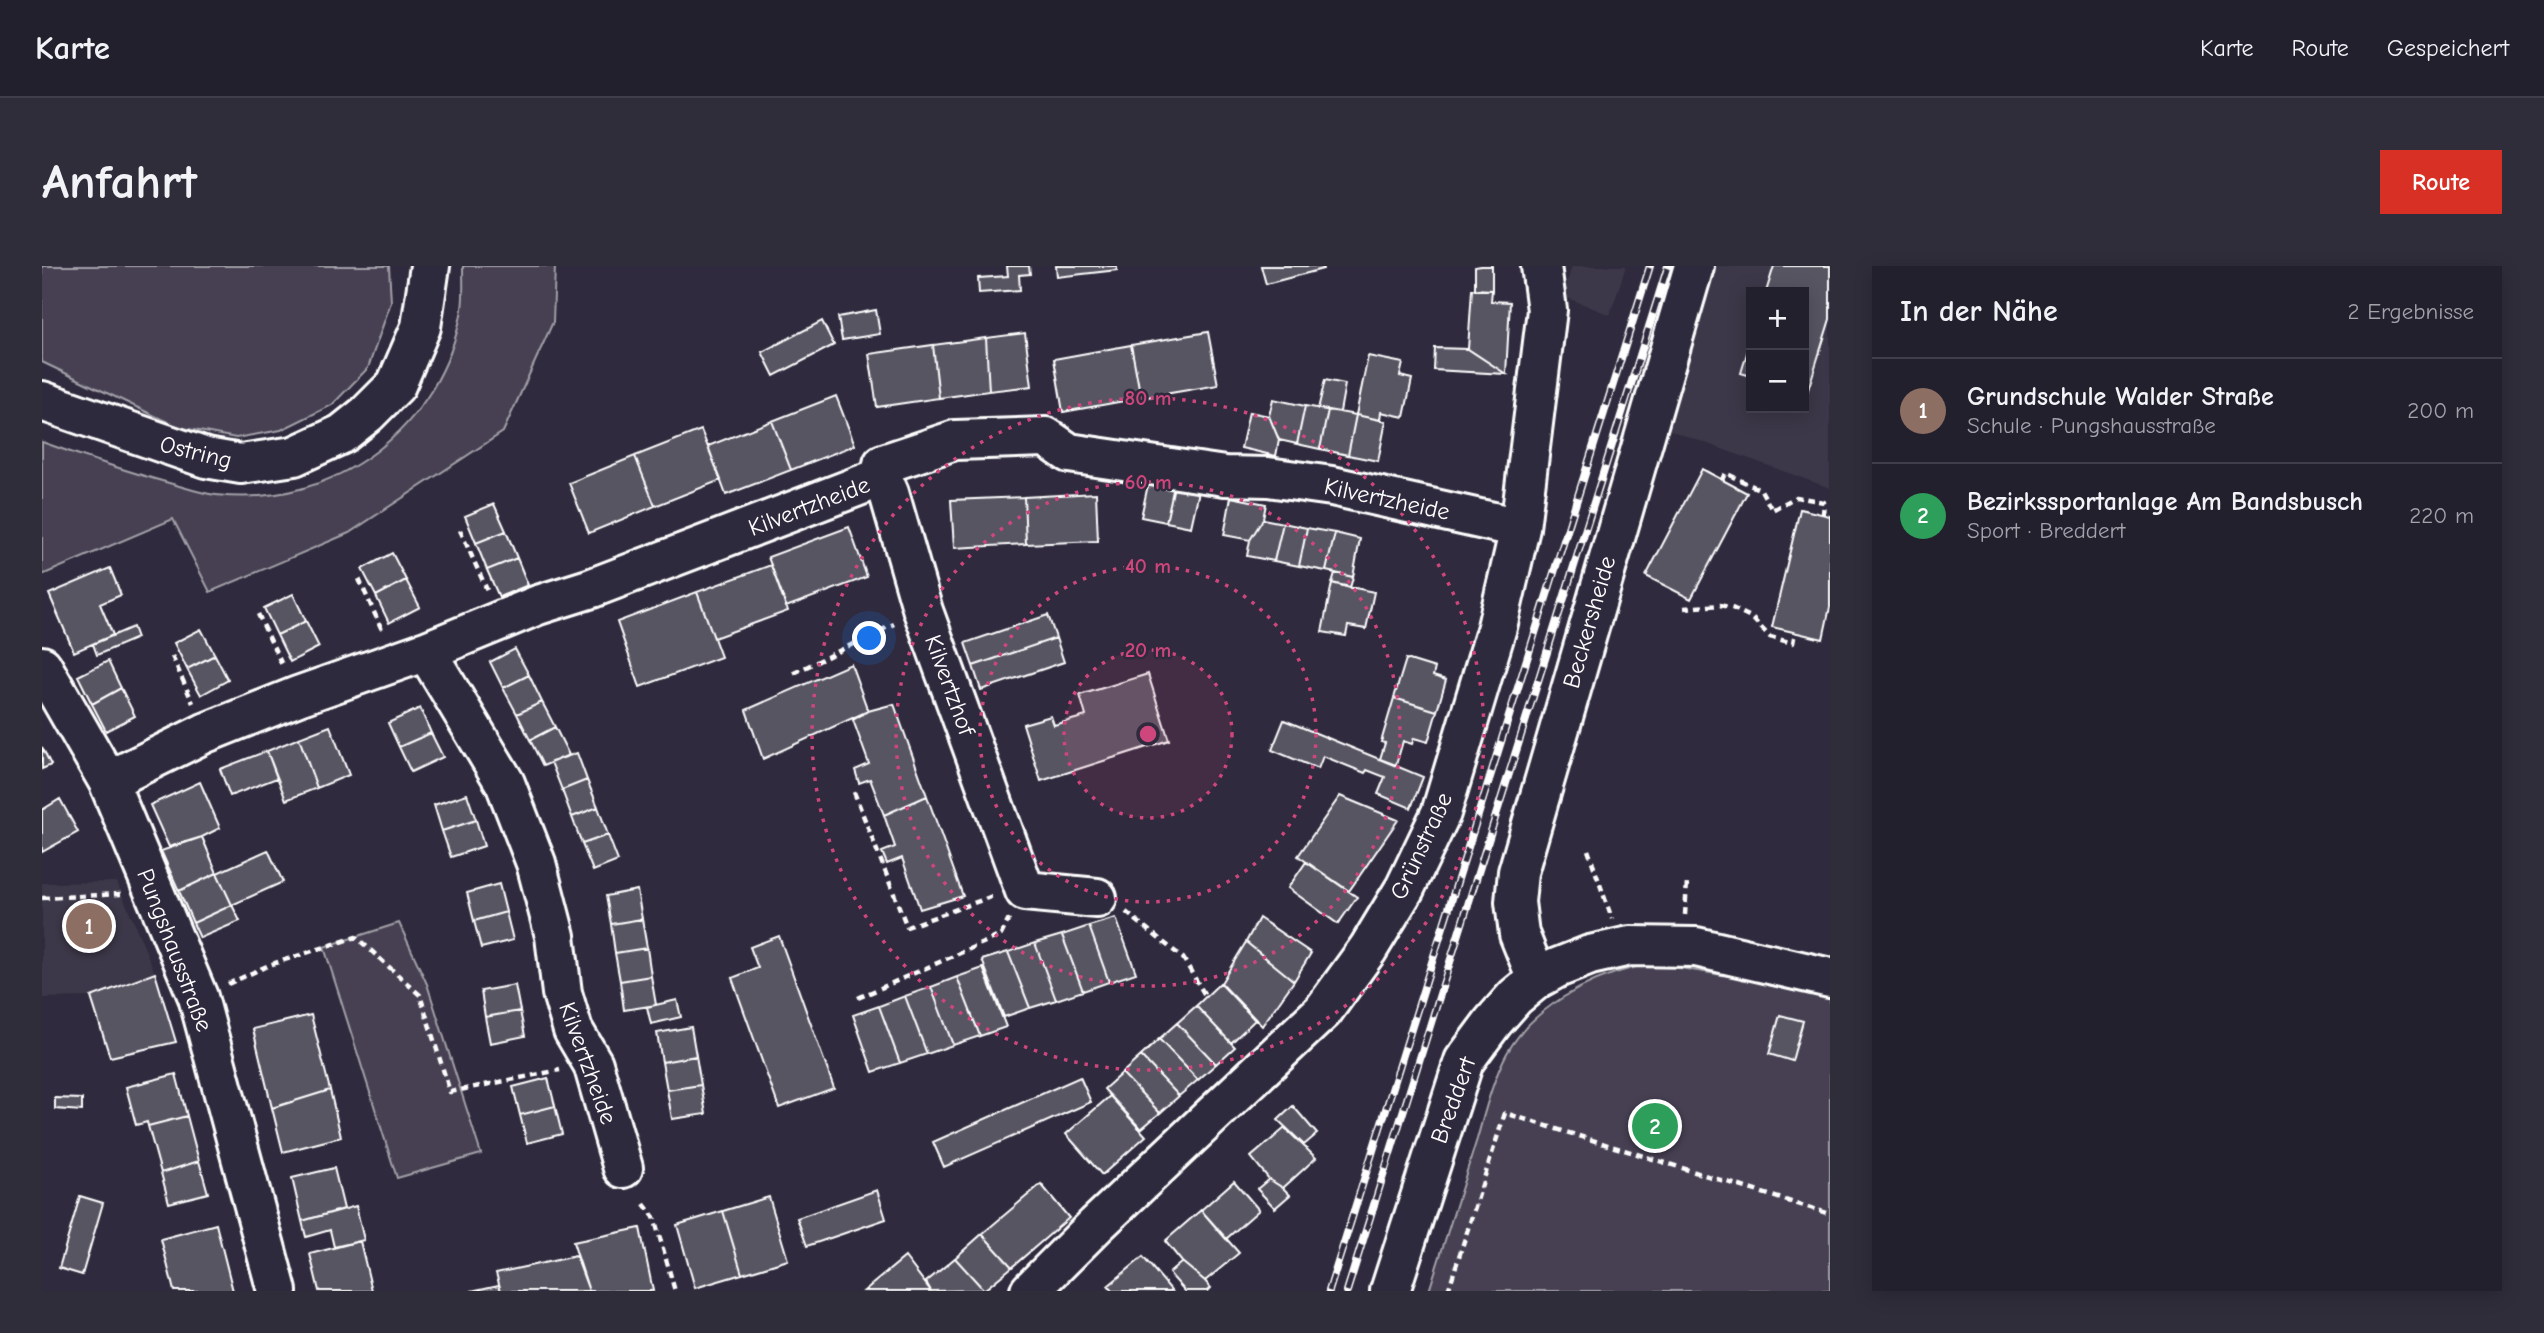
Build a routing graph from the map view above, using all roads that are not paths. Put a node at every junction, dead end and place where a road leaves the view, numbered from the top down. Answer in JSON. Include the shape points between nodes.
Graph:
{"nodes":[{"id":1,"x":411,"y":266,"type":"edge"},
{"id":2,"x":430,"y":266,"type":"edge"},
{"id":3,"x":1541,"y":266,"type":"edge"},
{"id":4,"x":1694,"y":266,"type":"edge"},
{"id":5,"x":421,"y":327,"type":"junction"},
{"id":6,"x":42,"y":401,"type":"edge"},
{"id":7,"x":882,"y":477,"type":"junction"},
{"id":8,"x":1520,"y":528,"type":"junction"},
{"id":9,"x":426,"y":650,"type":"junction"},
{"id":10,"x":42,"y":666,"type":"edge"},
{"id":11,"x":108,"y":781,"type":"junction"},
{"id":12,"x":1097,"y":898,"type":"road end"},
{"id":13,"x":1830,"y":978,"type":"edge"},
{"id":14,"x":1538,"y":979,"type":"junction"},
{"id":15,"x":623,"y":1168,"type":"dead end"},
{"id":16,"x":277,"y":1291,"type":"edge"},
{"id":17,"x":1030,"y":1291,"type":"edge"},
{"id":18,"x":1390,"y":1291,"type":"edge"}],
"edges":[{"from":1,"to":5,"type":"street"},
{"from":2,"to":5,"type":"street","name":"Ostring"},
{"from":3,"to":8,"type":"street","name":"Grünstraße","via":[[1547,310]]},
{"from":4,"to":14,"type":"street","name":"Beckersheide","via":[[1518,872],[1519,934]]},
{"from":5,"to":6,"type":"street","name":"Ostring","via":[[396,385],[368,414],[342,434],[294,456],[240,464],[206,458]]},
{"from":7,"to":8,"type":"street","name":"Kilvertzheide","via":[[883,464],[955,440],[1046,437],[1069,453],[1332,486]]},
{"from":7,"to":9,"type":"street","name":"Kilvertzheide"},
{"from":7,"to":12,"type":"street","name":"Kilvertzhof","via":[[923,611],[1025,891]]},
{"from":8,"to":17,"type":"street","name":"Grünstraße","via":[[1497,627],[1441,813],[1405,888],[1368,949],[1323,1011]]},
{"from":9,"to":11,"type":"street","name":"Kilvertzheide","via":[[205,733]]},
{"from":9,"to":15,"type":"street","name":"Kilvertzheide","via":[[505,783],[536,863],[555,936],[562,993],[573,1030],[593,1064]]},
{"from":10,"to":11,"type":"street","name":"Pungshausstraße"},
{"from":11,"to":16,"type":"street","name":"Pungshausstraße","via":[[198,997]]},
{"from":13,"to":14,"type":"street","name":"Breddert","via":[[1696,947],[1656,945],[1590,955]]},
{"from":14,"to":18,"type":"street","name":"Breddert","via":[[1515,997],[1464,1061]]}]}
